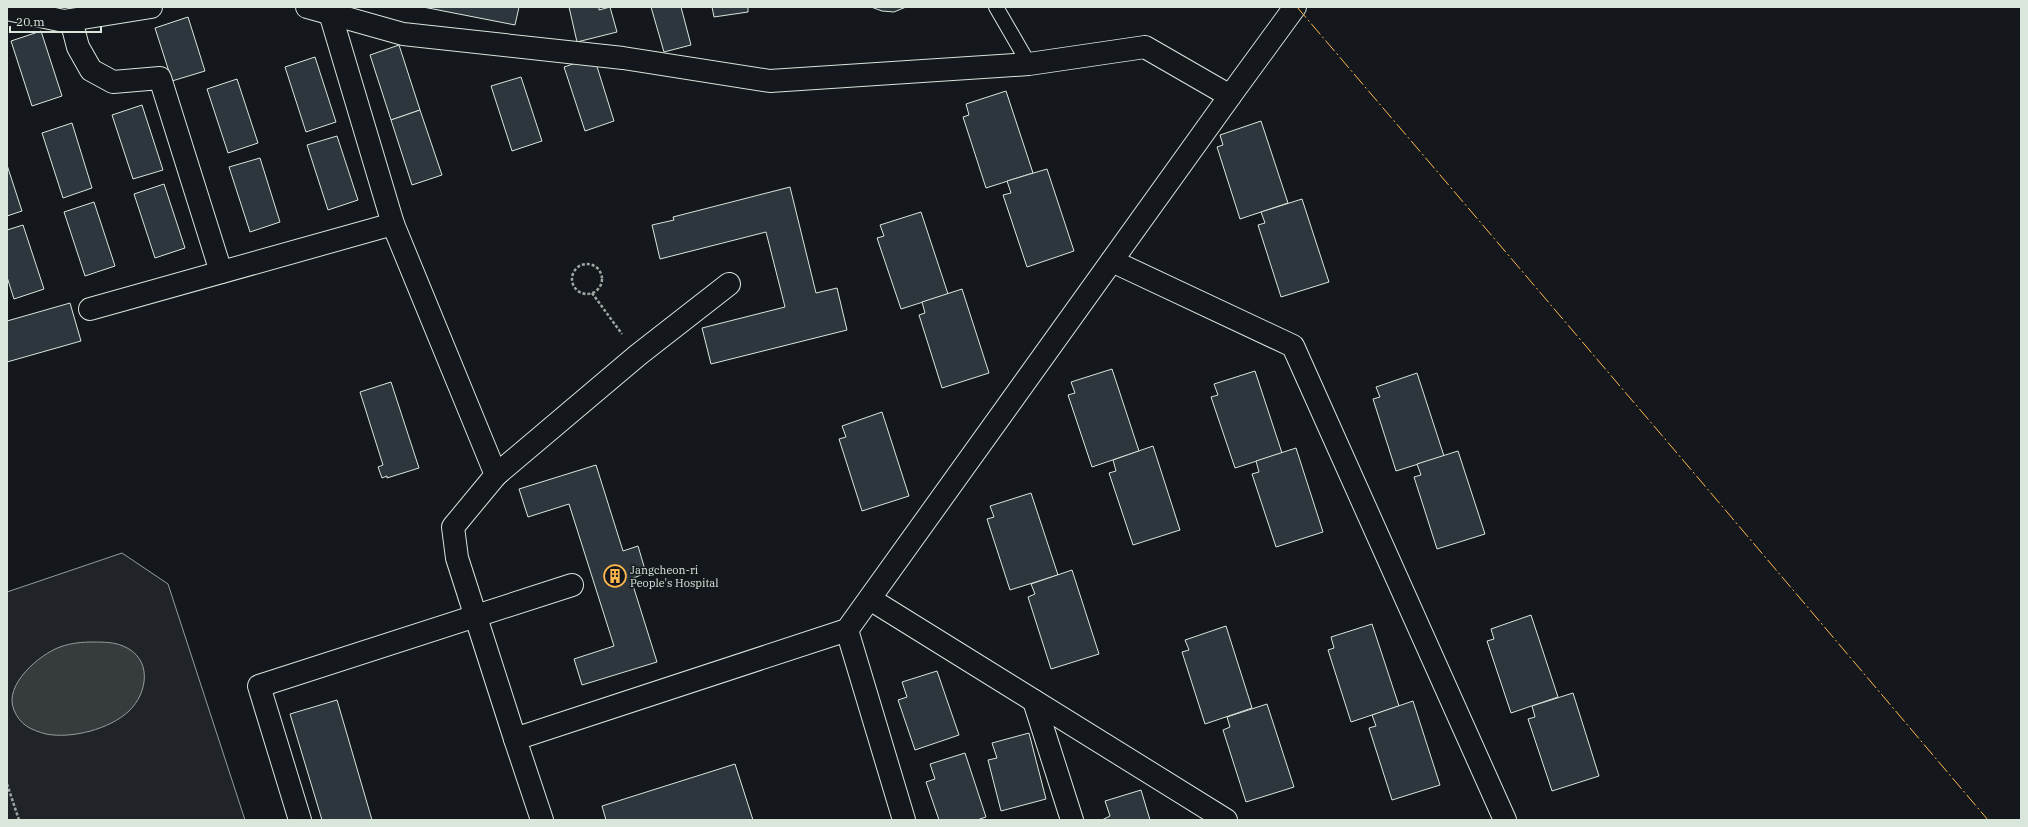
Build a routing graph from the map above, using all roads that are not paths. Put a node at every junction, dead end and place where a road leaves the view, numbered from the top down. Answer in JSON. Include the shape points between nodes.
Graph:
{"nodes":[{"id":1,"x":151,"y":7,"type":"edge"},
{"id":2,"x":308,"y":7,"type":"edge"},
{"id":3,"x":996,"y":7,"type":"edge"},
{"id":4,"x":1295,"y":7,"type":"edge"},
{"id":5,"x":7,"y":9,"type":"edge"},
{"id":6,"x":330,"y":13,"type":"junction"},
{"id":7,"x":71,"y":20,"type":"junction"},
{"id":8,"x":1030,"y":64,"type":"junction"},
{"id":9,"x":1230,"y":96,"type":"junction"},
{"id":10,"x":393,"y":224,"type":"junction"},
{"id":11,"x":1112,"y":261,"type":"junction"},
{"id":12,"x":221,"y":272,"type":"junction"},
{"id":13,"x":729,"y":284,"type":"dead end"},
{"id":14,"x":90,"y":309,"type":"dead end"},
{"id":15,"x":496,"y":475,"type":"junction"},
{"id":16,"x":572,"y":585,"type":"dead end"},
{"id":17,"x":870,"y":599,"type":"junction"},
{"id":18,"x":475,"y":617,"type":"junction"},
{"id":19,"x":847,"y":630,"type":"junction"},
{"id":20,"x":1034,"y":701,"type":"junction"},
{"id":21,"x":515,"y":739,"type":"junction"},
{"id":22,"x":300,"y":820,"type":"edge"},
{"id":23,"x":542,"y":820,"type":"edge"},
{"id":24,"x":904,"y":820,"type":"edge"},
{"id":25,"x":1072,"y":820,"type":"edge"},
{"id":26,"x":1226,"y":820,"type":"edge"},
{"id":27,"x":1505,"y":820,"type":"edge"}],
"edges":[{"from":1,"to":7,"type":"street"},
{"from":2,"to":6,"type":"street"},
{"from":3,"to":8,"type":"lane"},
{"from":4,"to":9,"type":"street"},
{"from":5,"to":7,"type":"street","via":[[64,21]]},
{"from":6,"to":8,"type":"street","via":[[403,34],[623,58],[770,81]]},
{"from":6,"to":10,"type":"street"},
{"from":7,"to":12,"type":"street","via":[[78,47],[92,70],[113,82],[160,78]]},
{"from":8,"to":9,"type":"street","via":[[1146,48]]},
{"from":9,"to":11,"type":"street"},
{"from":10,"to":12,"type":"street"},
{"from":10,"to":15,"type":"street"},
{"from":11,"to":17,"type":"street"},
{"from":11,"to":27,"type":"street","via":[[1293,346]]},
{"from":12,"to":14,"type":"street"},
{"from":13,"to":15,"type":"street","via":[[638,355]]},
{"from":15,"to":18,"type":"street","via":[[453,527],[457,558]]},
{"from":16,"to":18,"type":"street"},
{"from":17,"to":19,"type":"street"},
{"from":17,"to":20,"type":"street"},
{"from":18,"to":21,"type":"street"},
{"from":18,"to":22,"type":"street","via":[[259,686]]},
{"from":19,"to":21,"type":"street"},
{"from":19,"to":24,"type":"street"},
{"from":20,"to":25,"type":"street"},
{"from":20,"to":26,"type":"street"},
{"from":21,"to":23,"type":"street"}]}
